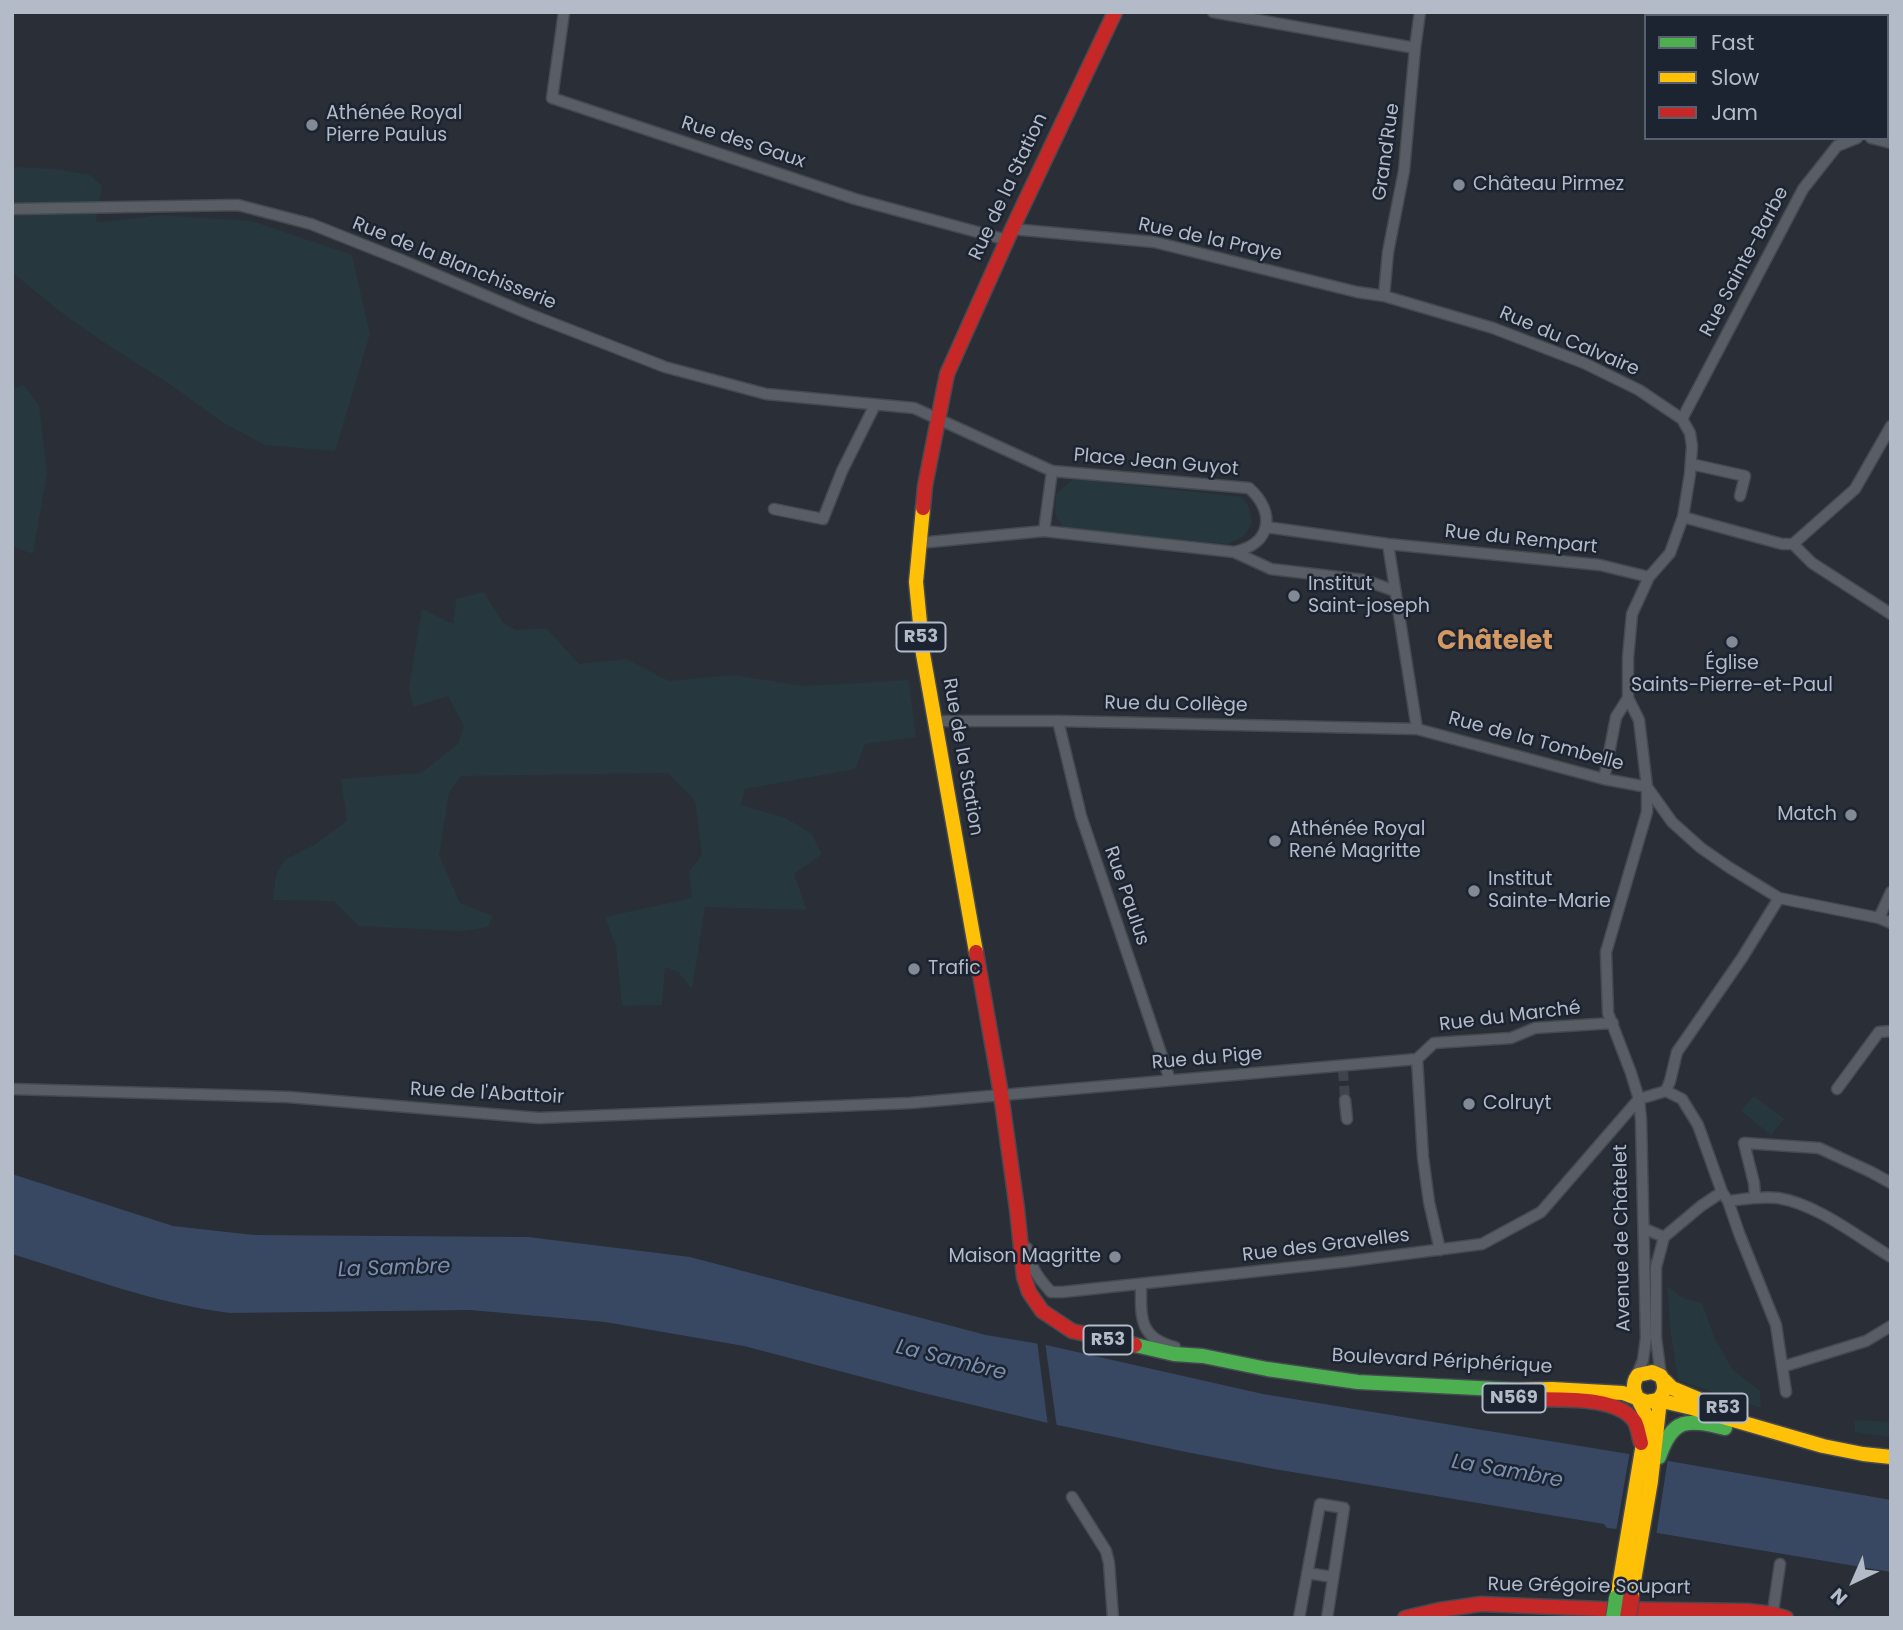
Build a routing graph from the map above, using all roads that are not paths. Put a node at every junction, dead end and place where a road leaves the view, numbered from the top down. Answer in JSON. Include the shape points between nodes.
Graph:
{"nodes":[{"id":1,"x":564,"y":12,"type":"edge"},
{"id":2,"x":1115,"y":12,"type":"edge"},
{"id":3,"x":1213,"y":12,"type":"edge"},
{"id":4,"x":1420,"y":12,"type":"edge"},
{"id":5,"x":1415,"y":48,"type":"junction"},
{"id":6,"x":1852,"y":140,"type":"edge"},
{"id":7,"x":12,"y":209,"type":"edge"},
{"id":8,"x":1009,"y":235,"type":"junction"},
{"id":9,"x":1384,"y":296,"type":"junction"},
{"id":10,"x":875,"y":405,"type":"junction"},
{"id":11,"x":939,"y":419,"type":"junction"},
{"id":12,"x":1682,"y":419,"type":"junction"},
{"id":13,"x":1891,"y":426,"type":"edge"},
{"id":14,"x":1691,"y":464,"type":"junction"},
{"id":15,"x":1052,"y":471,"type":"junction"},
{"id":16,"x":1740,"y":496,"type":"dead end"},
{"id":17,"x":774,"y":509,"type":"dead end"},
{"id":18,"x":1683,"y":517,"type":"junction"},
{"id":19,"x":1266,"y":527,"type":"junction"},
{"id":20,"x":1044,"y":531,"type":"junction"},
{"id":21,"x":919,"y":543,"type":"junction"},
{"id":22,"x":1388,"y":544,"type":"junction"},
{"id":23,"x":1793,"y":544,"type":"junction"},
{"id":24,"x":1234,"y":552,"type":"junction"},
{"id":25,"x":1649,"y":577,"type":"junction"},
{"id":26,"x":1395,"y":591,"type":"junction"},
{"id":27,"x":1891,"y":614,"type":"edge"},
{"id":28,"x":1628,"y":698,"type":"junction"},
{"id":29,"x":1058,"y":720,"type":"junction"},
{"id":30,"x":935,"y":721,"type":"junction"},
{"id":31,"x":1417,"y":729,"type":"junction"},
{"id":32,"x":1604,"y":779,"type":"junction"},
{"id":33,"x":1647,"y":787,"type":"junction"},
{"id":34,"x":1891,"y":892,"type":"edge"},
{"id":35,"x":1779,"y":898,"type":"junction"},
{"id":36,"x":1879,"y":918,"type":"junction"},
{"id":37,"x":1891,"y":923,"type":"edge"},
{"id":38,"x":1613,"y":1023,"type":"junction"},
{"id":39,"x":1891,"y":1031,"type":"edge"},
{"id":40,"x":1417,"y":1059,"type":"junction"},
{"id":41,"x":1170,"y":1080,"type":"junction"},
{"id":42,"x":12,"y":1089,"type":"edge"},
{"id":43,"x":1837,"y":1089,"type":"dead end"},
{"id":44,"x":1666,"y":1091,"type":"junction"},
{"id":45,"x":1001,"y":1094,"type":"junction"},
{"id":46,"x":1345,"y":1100,"type":"tunnel mouth"},
{"id":47,"x":1639,"y":1100,"type":"junction"},
{"id":48,"x":1347,"y":1119,"type":"dead end"},
{"id":49,"x":1891,"y":1183,"type":"edge"},
{"id":50,"x":1725,"y":1197,"type":"junction"},
{"id":51,"x":1755,"y":1197,"type":"junction"},
{"id":52,"x":1017,"y":1209,"type":"junction"},
{"id":53,"x":1644,"y":1228,"type":"junction"},
{"id":54,"x":1664,"y":1237,"type":"junction"},
{"id":55,"x":1440,"y":1250,"type":"junction"},
{"id":56,"x":1891,"y":1257,"type":"edge"},
{"id":57,"x":1141,"y":1284,"type":"junction"},
{"id":58,"x":1029,"y":1292,"type":"joint"},
{"id":59,"x":1891,"y":1326,"type":"edge"},
{"id":60,"x":1203,"y":1356,"type":"junction"},
{"id":61,"x":1782,"y":1367,"type":"junction"},
{"id":62,"x":1637,"y":1376,"type":"junction"},
{"id":63,"x":1662,"y":1378,"type":"junction"},
{"id":64,"x":1358,"y":1382,"type":"junction"},
{"id":65,"x":1786,"y":1392,"type":"dead end"},
{"id":66,"x":1638,"y":1398,"type":"junction"},
{"id":67,"x":1658,"y":1400,"type":"junction"},
{"id":68,"x":1783,"y":1434,"type":"junction"},
{"id":69,"x":1652,"y":1451,"type":"junction"},
{"id":70,"x":1891,"y":1457,"type":"edge"},
{"id":71,"x":1072,"y":1497,"type":"dead end"},
{"id":72,"x":1634,"y":1544,"type":"junction"},
{"id":73,"x":1780,"y":1564,"type":"dead end"},
{"id":74,"x":1307,"y":1573,"type":"junction"},
{"id":75,"x":1333,"y":1577,"type":"junction"},
{"id":76,"x":1624,"y":1598,"type":"junction"},
{"id":77,"x":1463,"y":1612,"type":"edge"},
{"id":78,"x":1777,"y":1616,"type":"edge"},
{"id":79,"x":1112,"y":1618,"type":"edge"},
{"id":80,"x":1299,"y":1618,"type":"edge"},
{"id":81,"x":1326,"y":1618,"type":"edge"},
{"id":82,"x":1405,"y":1618,"type":"edge"},
{"id":83,"x":1614,"y":1618,"type":"edge"},
{"id":84,"x":1628,"y":1618,"type":"edge"}],
"edges":[{"from":1,"to":8,"type":"street","name":"Rue des Gaux","via":[[552,98],[855,199]]},
{"from":2,"to":8,"type":"main road","name":"Rue de la Station","number":"R53"},
{"from":3,"to":5,"type":"street"},
{"from":4,"to":5,"type":"street","name":"Grand'Rue"},
{"from":5,"to":9,"type":"street","name":"Grand'Rue","via":[[1404,171]]},
{"from":6,"to":12,"type":"street","name":"Rue Sainte-Barbe","via":[[1837,146],[1803,188]]},
{"from":7,"to":10,"type":"street","name":"Rue de la Blanchisserie","via":[[239,205],[311,224],[664,368],[766,394]]},
{"from":8,"to":9,"type":"street","name":"Rue de la Praye","via":[[1154,242]]},
{"from":8,"to":11,"type":"main road","name":"Rue de la Station","number":"R53","via":[[947,374]]},
{"from":9,"to":12,"type":"street","name":"Rue du Calvaire","via":[[1493,328],[1584,363],[1639,390]]},
{"from":10,"to":11,"type":"street","name":"Rue de la Blanchisserie","via":[[914,408]]},
{"from":10,"to":17,"type":"street","via":[[822,519]]},
{"from":11,"to":15,"type":"street","name":"Rue de la Blanchisserie"},
{"from":11,"to":21,"type":"main road","name":"Rue de la Station","number":"R53"},
{"from":12,"to":14,"type":"street","via":[[1690,433]]},
{"from":13,"to":23,"type":"street","via":[[1855,489]]},
{"from":14,"to":16,"type":"street","via":[[1745,476]]},
{"from":14,"to":18,"type":"street"},
{"from":15,"to":19,"type":"street","name":"Place Jean Guyot","via":[[1249,488],[1265,510]]},
{"from":15,"to":20,"type":"street","name":"Place Jean Guyot"},
{"from":18,"to":23,"type":"street"},
{"from":18,"to":25,"type":"street","via":[[1671,553]]},
{"from":19,"to":22,"type":"street","name":"Rue du Rempart"},
{"from":19,"to":24,"type":"street","via":[[1254,545]]},
{"from":20,"to":21,"type":"street"},
{"from":20,"to":24,"type":"street"},
{"from":21,"to":30,"type":"main road","name":"Rue de la Station","number":"R53","via":[[917,594]]},
{"from":22,"to":25,"type":"street","name":"Rue du Rempart","via":[[1600,565]]},
{"from":22,"to":26,"type":"street"},
{"from":23,"to":27,"type":"street","via":[[1812,564]]},
{"from":24,"to":26,"type":"street","via":[[1271,569],[1364,580]]},
{"from":25,"to":28,"type":"street","via":[[1632,614]]},
{"from":26,"to":31,"type":"street"},
{"from":28,"to":32,"type":"street","via":[[1616,717]]},
{"from":28,"to":33,"type":"street","name":"Avenue de Châtelet","via":[[1639,720]]},
{"from":29,"to":30,"type":"street","name":"Rue du Collège"},
{"from":29,"to":31,"type":"street","name":"Rue du Collège"},
{"from":29,"to":41,"type":"street","name":"Rue Paulus","via":[[1081,816]]},
{"from":30,"to":45,"type":"main road","name":"Rue de la Station","number":"R53"},
{"from":31,"to":32,"type":"street","name":"Rue de la Tombelle"},
{"from":32,"to":33,"type":"street","name":"Rue de la Tombelle"},
{"from":33,"to":35,"type":"street","via":[[1672,822],[1701,848]]},
{"from":33,"to":38,"type":"street","name":"Avenue de Châtelet","via":[[1647,812],[1606,952],[1608,1013]]},
{"from":34,"to":36,"type":"street"},
{"from":35,"to":36,"type":"street"},
{"from":35,"to":44,"type":"street","via":[[1676,1052]]},
{"from":36,"to":37,"type":"street"},
{"from":38,"to":40,"type":"street","name":"Rue du Marché","via":[[1535,1028],[1511,1038],[1434,1043]]},
{"from":38,"to":47,"type":"street","name":"Avenue de Châtelet"},
{"from":39,"to":43,"type":"street","via":[[1879,1032]]},
{"from":40,"to":41,"type":"street","name":"Rue du Pige"},
{"from":40,"to":55,"type":"street","via":[[1423,1157]]},
{"from":41,"to":45,"type":"street","name":"Rue du Pige"},
{"from":42,"to":45,"type":"street","name":"Rue de l'Abattoir","via":[[288,1097],[539,1118],[910,1103]]},
{"from":44,"to":47,"type":"street"},
{"from":44,"to":50,"type":"street","via":[[1682,1099],[1698,1125]]},
{"from":45,"to":52,"type":"main road","name":"Rue de la Station","number":"R53"},
{"from":46,"to":48,"type":"street"},
{"from":47,"to":53,"type":"street","name":"Avenue de Châtelet"},
{"from":47,"to":55,"type":"street","name":"Rue des Gravelles","via":[[1541,1212],[1482,1244]]},
{"from":49,"to":51,"type":"street","via":[[1819,1148],[1744,1143]]},
{"from":50,"to":51,"type":"street"},
{"from":50,"to":54,"type":"street","via":[[1701,1206]]},
{"from":50,"to":61,"type":"street","via":[[1776,1325]]},
{"from":51,"to":56,"type":"street","via":[[1797,1203]]},
{"from":52,"to":57,"type":"street","name":"Rue des Gravelles","via":[[1034,1272],[1051,1292]]},
{"from":52,"to":58,"type":"main road","name":"Rue de la Station","number":"R53","via":[[1020,1255]]},
{"from":53,"to":54,"type":"street"},
{"from":53,"to":62,"type":"street","name":"Avenue de Châtelet","via":[[1646,1338]]},
{"from":54,"to":63,"type":"street","name":"Avenue de Châtelet","via":[[1656,1267],[1656,1338]]},
{"from":55,"to":57,"type":"street","name":"Rue des Gravelles"},
{"from":57,"to":60,"type":"street","via":[[1141,1316],[1151,1337]]},
{"from":58,"to":60,"type":"main road","name":"Boulevard Périphérique","number":"R53","via":[[1042,1311],[1072,1331]]},
{"from":59,"to":61,"type":"street","via":[[1866,1341]]},
{"from":60,"to":64,"type":"main road","name":"Boulevard Périphérique","number":"R53"},
{"from":61,"to":65,"type":"street"},
{"from":62,"to":63,"type":"main road","via":[[1651,1371]]},
{"from":62,"to":66,"type":"main road","name":"Avenue de Châtelet","via":[[1633,1389]]},
{"from":63,"to":67,"type":"main road","name":"Avenue de Châtelet","via":[[1664,1391]]},
{"from":63,"to":68,"type":"main road","name":"Boulevard Périphérique","number":"R53","via":[[1689,1396]]},
{"from":64,"to":66,"type":"main road","name":"Boulevard Périphérique","number":"R53","via":[[1609,1392]]},
{"from":64,"to":69,"type":"main road","number":"N569","via":[[1418,1391],[1612,1405],[1635,1422]]},
{"from":66,"to":67,"type":"main road","name":"Boulevard Périphérique","number":"R53"},
{"from":66,"to":69,"type":"main road","name":"Avenue de Châtelet","via":[[1646,1410]]},
{"from":67,"to":68,"type":"main road","name":"Boulevard Périphérique","number":"R53"},
{"from":67,"to":69,"type":"main road","name":"Avenue de Châtelet"},
{"from":68,"to":69,"type":"main road","via":[[1688,1422],[1672,1429]]},
{"from":68,"to":70,"type":"main road","name":"Boulevard Périphérique","number":"R53"},
{"from":69,"to":72,"type":"main road","name":"Avenue de Châtelet"},
{"from":69,"to":72,"type":"main road","name":"Avenue de Châtelet","via":[[1651,1481]]},
{"from":71,"to":79,"type":"street","via":[[1106,1551]]},
{"from":72,"to":76,"type":"main road","name":"Avenue de Châtelet"},
{"from":73,"to":78,"type":"street"},
{"from":74,"to":75,"type":"street"},
{"from":74,"to":75,"type":"street","via":[[1320,1504],[1344,1508]]},
{"from":74,"to":80,"type":"street"},
{"from":75,"to":81,"type":"street"},
{"from":76,"to":83,"type":"main road","name":"Avenue de Châtelet","bridge":true},
{"from":76,"to":84,"type":"main road","name":"Avenue de Châtelet","bridge":true},
{"from":77,"to":78,"type":"main road","name":"Rue Grégoire Soupart","via":[[1481,1604],[1748,1611]]},
{"from":77,"to":82,"type":"main road","name":"Rue Grégoire Soupart","via":[[1439,1610]]}]}
